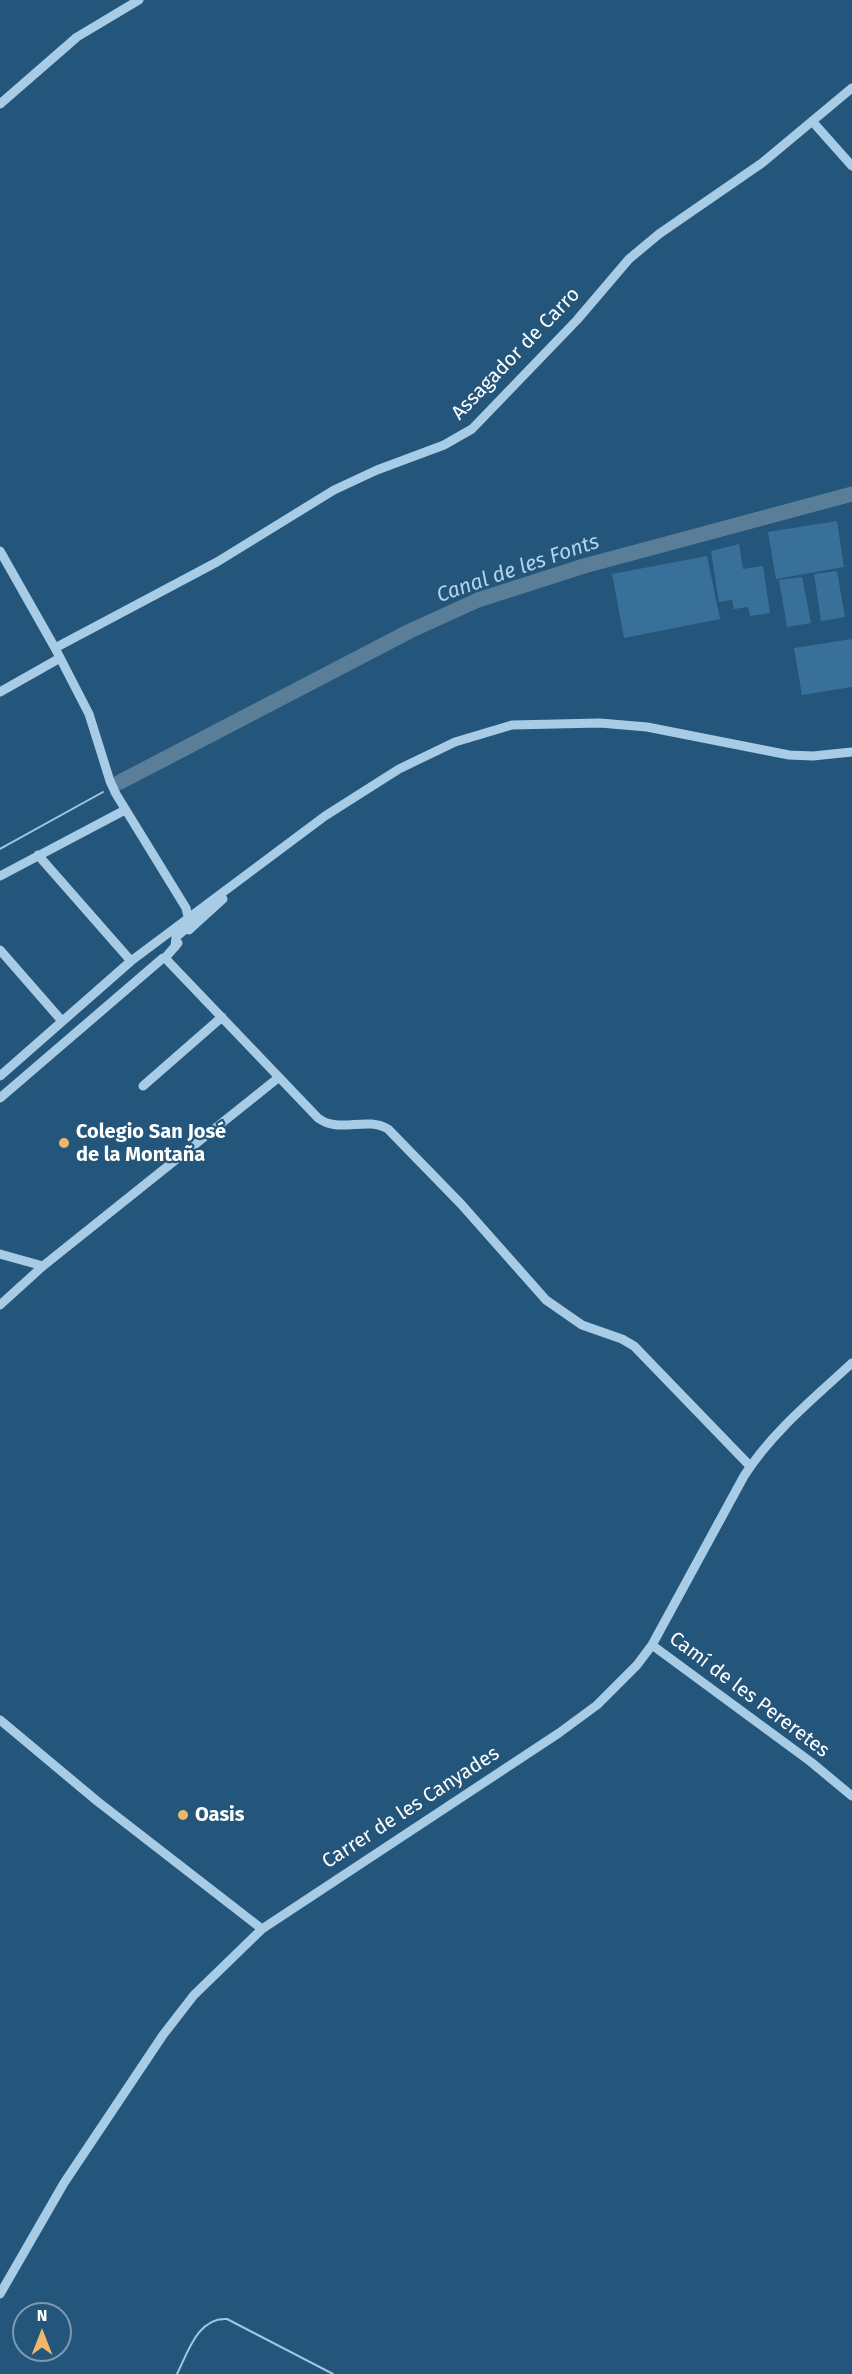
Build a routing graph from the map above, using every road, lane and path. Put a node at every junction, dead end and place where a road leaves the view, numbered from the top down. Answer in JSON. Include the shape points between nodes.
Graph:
{"nodes":[{"id":1,"x":139,"y":0,"type":"edge"},
{"id":2,"x":852,"y":88,"type":"edge"},
{"id":3,"x":0,"y":104,"type":"edge"},
{"id":4,"x":812,"y":122,"type":"junction"},
{"id":5,"x":852,"y":166,"type":"edge"},
{"id":6,"x":0,"y":551,"type":"edge"},
{"id":7,"x":55,"y":648,"type":"junction"},
{"id":8,"x":60,"y":658,"type":"junction"},
{"id":9,"x":0,"y":692,"type":"edge"},
{"id":10,"x":852,"y":752,"type":"edge"},
{"id":11,"x":125,"y":810,"type":"junction"},
{"id":12,"x":38,"y":855,"type":"junction"},
{"id":13,"x":256,"y":869,"type":"junction"},
{"id":14,"x":0,"y":876,"type":"edge"},
{"id":15,"x":190,"y":917,"type":"junction"},
{"id":16,"x":161,"y":939,"type":"junction"},
{"id":17,"x":151,"y":946,"type":"junction"},
{"id":18,"x":0,"y":950,"type":"edge"},
{"id":19,"x":169,"y":953,"type":"junction"},
{"id":20,"x":131,"y":962,"type":"junction"},
{"id":21,"x":222,"y":1017,"type":"junction"},
{"id":22,"x":62,"y":1021,"type":"junction"},
{"id":23,"x":0,"y":1076,"type":"edge"},
{"id":24,"x":278,"y":1078,"type":"junction"},
{"id":25,"x":142,"y":1086,"type":"dead end"},
{"id":26,"x":0,"y":1098,"type":"edge"},
{"id":27,"x":0,"y":1254,"type":"edge"},
{"id":28,"x":44,"y":1266,"type":"junction"},
{"id":29,"x":0,"y":1305,"type":"edge"},
{"id":30,"x":852,"y":1363,"type":"edge"},
{"id":31,"x":750,"y":1466,"type":"junction"},
{"id":32,"x":652,"y":1645,"type":"junction"},
{"id":33,"x":0,"y":1720,"type":"edge"},
{"id":34,"x":852,"y":1796,"type":"edge"},
{"id":35,"x":262,"y":1929,"type":"junction"},
{"id":36,"x":0,"y":2294,"type":"edge"}],
"edges":[{"from":1,"to":3,"type":"street","via":[[77,37]]},
{"from":2,"to":4,"type":"street","name":"Assagador de Carro"},
{"from":4,"to":5,"type":"street"},
{"from":4,"to":7,"type":"street","name":"Assagador de Carro","via":[[636,254],[472,429],[444,445],[356,479],[217,562]]},
{"from":6,"to":7,"type":"street"},
{"from":7,"to":8,"type":"street"},
{"from":8,"to":9,"type":"street"},
{"from":8,"to":11,"type":"street","via":[[89,714],[110,781]]},
{"from":10,"to":13,"type":"street","via":[[789,755],[614,723],[512,725],[455,742],[399,769],[325,816]]},
{"from":11,"to":12,"type":"street"},
{"from":11,"to":15,"type":"street"},
{"from":12,"to":14,"type":"street"},
{"from":12,"to":20,"type":"street"},
{"from":13,"to":15,"type":"street"},
{"from":13,"to":19,"type":"street"},
{"from":15,"to":16,"type":"street"},
{"from":15,"to":19,"type":"street","via":[[190,925],[176,937]]},
{"from":16,"to":17,"type":"street"},
{"from":16,"to":19,"type":"street"},
{"from":17,"to":19,"type":"street"},
{"from":17,"to":20,"type":"street"},
{"from":18,"to":22,"type":"street"},
{"from":19,"to":21,"type":"street"},
{"from":19,"to":26,"type":"street"},
{"from":20,"to":22,"type":"street"},
{"from":21,"to":24,"type":"street"},
{"from":21,"to":25,"type":"street"},
{"from":22,"to":23,"type":"street"},
{"from":24,"to":28,"type":"street"},
{"from":24,"to":31,"type":"street","via":[[325,1124],[377,1124],[388,1129],[462,1204],[546,1300],[582,1325],[634,1346]]},
{"from":27,"to":28,"type":"street"},
{"from":28,"to":29,"type":"street"},
{"from":30,"to":31,"type":"street","name":"Carrer de les Canyades","via":[[775,1436]]},
{"from":31,"to":32,"type":"street","name":"Carrer de les Canyades"},
{"from":32,"to":34,"type":"street","name":"Camí de les Pereretes"},
{"from":32,"to":35,"type":"street","name":"Carrer de les Canyades","via":[[597,1705],[559,1733]]},
{"from":33,"to":35,"type":"street"},
{"from":35,"to":36,"type":"street","name":"Carrer de les Canyades","via":[[175,2018],[64,2183]]}]}
